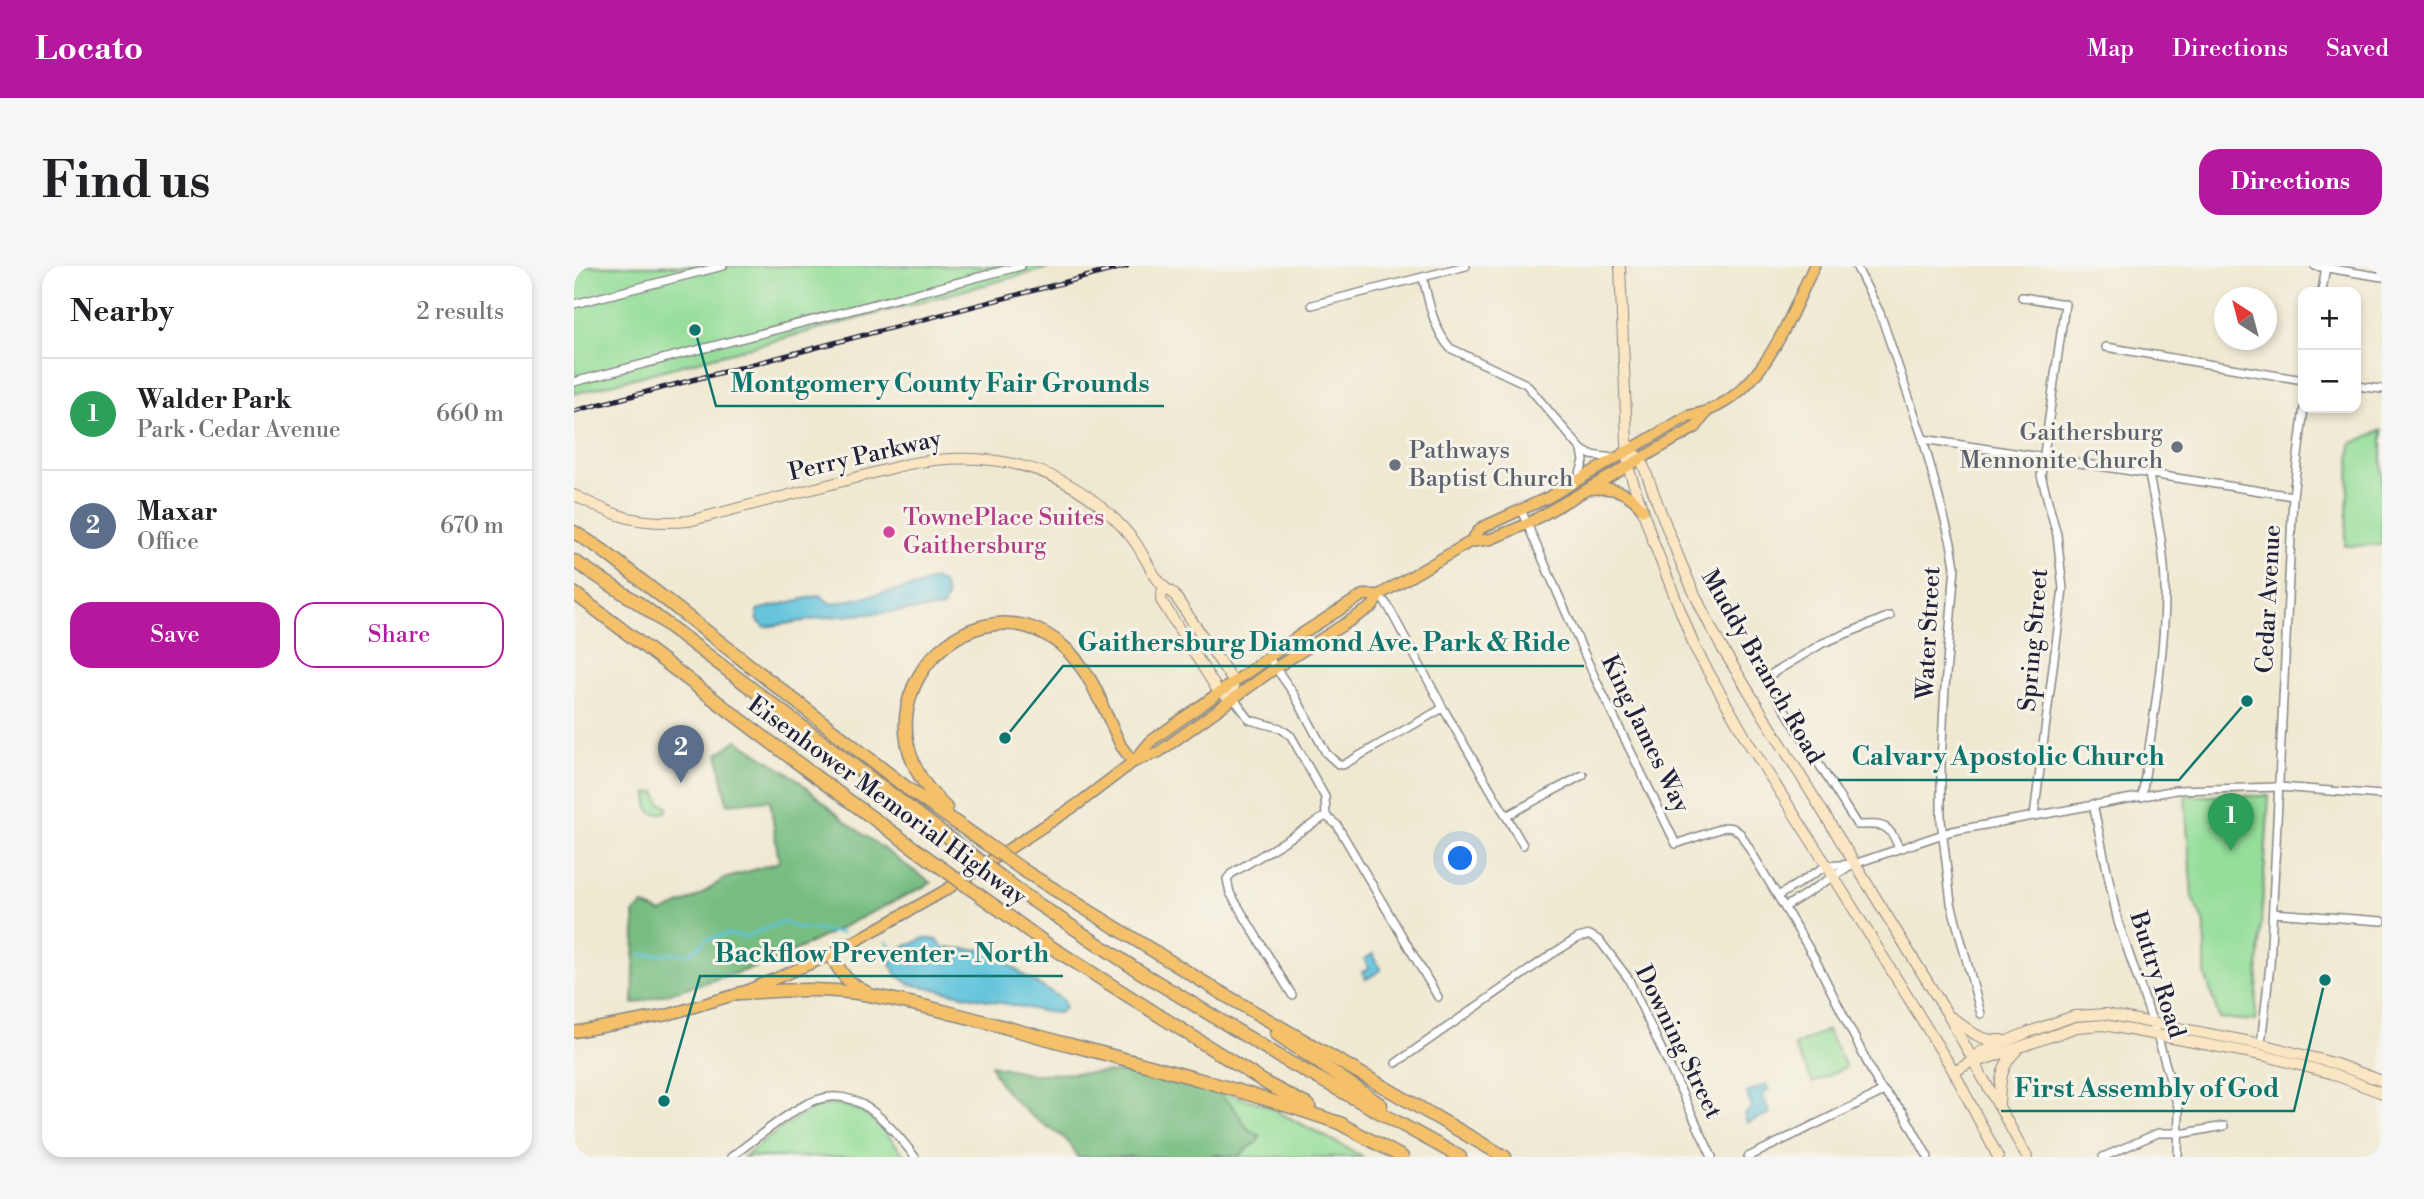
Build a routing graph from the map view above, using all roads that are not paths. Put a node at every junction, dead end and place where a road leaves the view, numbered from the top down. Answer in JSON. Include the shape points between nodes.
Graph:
{"nodes":[{"id":1,"x":723,"y":266,"type":"edge"},
{"id":2,"x":984,"y":266,"type":"edge"},
{"id":3,"x":1021,"y":266,"type":"edge"},
{"id":4,"x":1466,"y":266,"type":"edge"},
{"id":5,"x":1620,"y":266,"type":"edge"},
{"id":6,"x":1814,"y":266,"type":"edge"},
{"id":7,"x":1856,"y":266,"type":"edge"},
{"id":8,"x":2315,"y":266,"type":"edge"},
{"id":9,"x":2326,"y":267,"type":"edge"},
{"id":10,"x":986,"y":276,"type":"junction"},
{"id":11,"x":2382,"y":277,"type":"edge"},
{"id":12,"x":1423,"y":278,"type":"junction"},
{"id":13,"x":2323,"y":287,"type":"edge"},
{"id":14,"x":2022,"y":297,"type":"dead end"},
{"id":15,"x":574,"y":304,"type":"edge"},
{"id":16,"x":1312,"y":305,"type":"dead end"},
{"id":17,"x":2106,"y":347,"type":"dead end"},
{"id":18,"x":2298,"y":379,"type":"edge"},
{"id":19,"x":574,"y":382,"type":"edge"},
{"id":20,"x":2361,"y":387,"type":"edge"},
{"id":21,"x":2382,"y":389,"type":"edge"},
{"id":22,"x":1706,"y":413,"type":"junction"},
{"id":23,"x":2303,"y":413,"type":"edge"},
{"id":24,"x":1923,"y":439,"type":"junction"},
{"id":25,"x":1582,"y":450,"type":"junction"},
{"id":26,"x":1628,"y":450,"type":"junction"},
{"id":27,"x":1613,"y":458,"type":"junction"},
{"id":28,"x":1641,"y":459,"type":"junction"},
{"id":29,"x":2044,"y":459,"type":"junction"},
{"id":30,"x":1628,"y":467,"type":"junction"},
{"id":31,"x":2149,"y":475,"type":"junction"},
{"id":32,"x":1578,"y":480,"type":"junction"},
{"id":33,"x":1587,"y":490,"type":"junction"},
{"id":34,"x":574,"y":495,"type":"edge"},
{"id":35,"x":2293,"y":496,"type":"junction"},
{"id":36,"x":1521,"y":510,"type":"junction"},
{"id":37,"x":1643,"y":510,"type":"junction"},
{"id":38,"x":1527,"y":524,"type":"junction"},
{"id":39,"x":574,"y":532,"type":"edge"},
{"id":40,"x":1471,"y":542,"type":"junction"},
{"id":41,"x":574,"y":561,"type":"edge"},
{"id":42,"x":1163,"y":588,"type":"junction"},
{"id":43,"x":574,"y":593,"type":"edge"},
{"id":44,"x":1379,"y":594,"type":"junction"},
{"id":45,"x":1890,"y":616,"type":"dead end"},
{"id":46,"x":1268,"y":657,"type":"junction"},
{"id":47,"x":1277,"y":667,"type":"junction"},
{"id":48,"x":1233,"y":681,"type":"junction"},
{"id":49,"x":1218,"y":691,"type":"junction"},
{"id":50,"x":1234,"y":699,"type":"junction"},
{"id":51,"x":1100,"y":700,"type":"joint"},
{"id":52,"x":1443,"y":708,"type":"junction"},
{"id":53,"x":1133,"y":762,"type":"junction"},
{"id":54,"x":1583,"y":775,"type":"dead end"},
{"id":55,"x":2279,"y":787,"type":"junction"},
{"id":56,"x":2382,"y":795,"type":"edge"},
{"id":57,"x":2142,"y":797,"type":"junction"},
{"id":58,"x":2093,"y":804,"type":"junction"},
{"id":59,"x":1326,"y":816,"type":"junction"},
{"id":60,"x":1506,"y":816,"type":"junction"},
{"id":61,"x":2035,"y":816,"type":"junction"},
{"id":62,"x":1942,"y":834,"type":"junction"},
{"id":63,"x":981,"y":840,"type":"junction"},
{"id":64,"x":1523,"y":845,"type":"dead end"},
{"id":65,"x":1899,"y":848,"type":"junction"},
{"id":66,"x":1854,"y":864,"type":"junction"},
{"id":67,"x":1826,"y":866,"type":"junction"},
{"id":68,"x":1833,"y":877,"type":"junction"},
{"id":69,"x":1778,"y":896,"type":"junction"},
{"id":70,"x":1785,"y":907,"type":"junction"},
{"id":71,"x":2273,"y":913,"type":"junction"},
{"id":72,"x":2382,"y":921,"type":"edge"},
{"id":73,"x":1134,"y":939,"type":"junction"},
{"id":74,"x":831,"y":956,"type":"junction"},
{"id":75,"x":741,"y":993,"type":"junction"},
{"id":76,"x":872,"y":995,"type":"junction"},
{"id":77,"x":1292,"y":995,"type":"dead end"},
{"id":78,"x":1438,"y":997,"type":"dead end"},
{"id":79,"x":1981,"y":1014,"type":"dead end"},
{"id":80,"x":1948,"y":1015,"type":"junction"},
{"id":81,"x":2153,"y":1024,"type":"junction"},
{"id":82,"x":574,"y":1032,"type":"edge"},
{"id":83,"x":2157,"y":1035,"type":"junction"},
{"id":84,"x":2009,"y":1040,"type":"junction"},
{"id":85,"x":2261,"y":1044,"type":"junction"},
{"id":86,"x":2020,"y":1047,"type":"junction"},
{"id":87,"x":1974,"y":1060,"type":"junction"},
{"id":88,"x":1396,"y":1063,"type":"dead end"},
{"id":89,"x":1954,"y":1072,"type":"junction"},
{"id":90,"x":2382,"y":1082,"type":"edge"},
{"id":91,"x":1882,"y":1092,"type":"junction"},
{"id":92,"x":2382,"y":1093,"type":"edge"},
{"id":93,"x":1999,"y":1105,"type":"junction"},
{"id":94,"x":1342,"y":1124,"type":"junction"},
{"id":95,"x":2224,"y":1126,"type":"dead end"},
{"id":96,"x":2178,"y":1133,"type":"junction"},
{"id":97,"x":1446,"y":1149,"type":"junction"},
{"id":98,"x":731,"y":1157,"type":"edge"},
{"id":99,"x":915,"y":1157,"type":"edge"},
{"id":100,"x":1402,"y":1157,"type":"edge"},
{"id":101,"x":1461,"y":1157,"type":"edge"},
{"id":102,"x":1506,"y":1157,"type":"edge"},
{"id":103,"x":1712,"y":1157,"type":"edge"},
{"id":104,"x":1748,"y":1157,"type":"edge"},
{"id":105,"x":1928,"y":1157,"type":"edge"},
{"id":106,"x":1998,"y":1157,"type":"edge"},
{"id":107,"x":2027,"y":1157,"type":"edge"},
{"id":108,"x":2103,"y":1157,"type":"edge"},
{"id":109,"x":2178,"y":1157,"type":"edge"}],
"edges":[{"from":1,"to":15,"type":"street"},
{"from":2,"to":10,"type":"street"},
{"from":3,"to":10,"type":"street"},
{"from":4,"to":12,"type":"street"},
{"from":5,"to":26,"type":"street","name":"Muddy Branch Road"},
{"from":6,"to":22,"type":"main road","via":[[1771,354],[1740,389]]},
{"from":7,"to":24,"type":"street","name":"Water Street","via":[[1880,313]]},
{"from":8,"to":9,"type":"street"},
{"from":9,"to":11,"type":"street"},
{"from":9,"to":13,"type":"street"},
{"from":10,"to":19,"type":"street"},
{"from":12,"to":16,"type":"street"},
{"from":12,"to":25,"type":"street","via":[[1433,316],[1450,348],[1526,384]]},
{"from":14,"to":29,"type":"street","name":"Spring Street","via":[[2065,304]]},
{"from":17,"to":18,"type":"street"},
{"from":20,"to":21,"type":"street"},
{"from":22,"to":26,"type":"main road","via":[[1688,416]]},
{"from":22,"to":28,"type":"main road","via":[[1696,427]]},
{"from":23,"to":35,"type":"street","name":"Cedar Avenue"},
{"from":24,"to":29,"type":"street"},
{"from":24,"to":62,"type":"street","name":"Water Street","via":[[1955,567],[1941,762]]},
{"from":25,"to":27,"type":"street"},
{"from":25,"to":32,"type":"street"},
{"from":26,"to":27,"type":"main road"},
{"from":26,"to":28,"type":"street"},
{"from":26,"to":30,"type":"street","name":"Muddy Branch Road"},
{"from":27,"to":32,"type":"main road"},
{"from":28,"to":30,"type":"main road"},
{"from":28,"to":66,"type":"street","name":"Muddy Branch Road","via":[[1705,618]]},
{"from":29,"to":31,"type":"street"},
{"from":29,"to":61,"type":"street","name":"Spring Street","via":[[2041,475],[2057,536],[2063,590]]},
{"from":30,"to":33,"type":"main road"},
{"from":30,"to":37,"type":"street","name":"Muddy Branch Road"},
{"from":31,"to":35,"type":"street"},
{"from":31,"to":57,"type":"street","via":[[2163,550],[2165,596]]},
{"from":32,"to":36,"type":"main road"},
{"from":33,"to":37,"type":"main road","via":[[1619,490]]},
{"from":33,"to":38,"type":"main road"},
{"from":34,"to":42,"type":"street","name":"Perry Parkway","via":[[626,519],[689,521],[908,464],[958,457],[997,460],[1050,475],[1102,506],[1138,545]]},
{"from":35,"to":55,"type":"street","name":"Cedar Avenue"},
{"from":36,"to":38,"type":"street","name":"King James Way"},
{"from":36,"to":40,"type":"main road","via":[[1481,528]]},
{"from":37,"to":67,"type":"street","name":"Muddy Branch Road","via":[[1672,594],[1709,675]]},
{"from":38,"to":40,"type":"main road"},
{"from":38,"to":69,"type":"street","name":"King James Way","via":[[1676,844],[1733,828]]},
{"from":39,"to":63,"type":"highway"},
{"from":40,"to":44,"type":"main road"},
{"from":41,"to":97,"type":"highway","bridge":true,"via":[[640,604],[1026,896],[1287,1061]]},
{"from":42,"to":48,"type":"street","name":"Perry Parkway","via":[[1172,593]]},
{"from":42,"to":49,"type":"street","name":"Perry Parkway","via":[[1161,600]]},
{"from":43,"to":94,"type":"highway","name":"Eisenhower Memorial Highway","bridge":true,"via":[[1048,945],[1258,1077]]},
{"from":44,"to":46,"type":"main road","via":[[1363,595]]},
{"from":44,"to":47,"type":"main road","via":[[1373,606]]},
{"from":44,"to":52,"type":"street"},
{"from":45,"to":65,"type":"street","via":[[1823,643],[1765,678],[1857,825],[1888,827]]},
{"from":46,"to":47,"type":"street"},
{"from":46,"to":48,"type":"main road"},
{"from":47,"to":50,"type":"main road"},
{"from":47,"to":52,"type":"street","via":[[1326,754],[1343,765]]},
{"from":48,"to":49,"type":"main road"},
{"from":48,"to":50,"type":"street"},
{"from":49,"to":50,"type":"street"},
{"from":49,"to":53,"type":"main road","via":[[1151,741]]},
{"from":50,"to":53,"type":"main road","via":[[1159,752]]},
{"from":50,"to":59,"type":"street","via":[[1250,720],[1280,727],[1291,736],[1325,797]]},
{"from":51,"to":53,"type":"main road"},
{"from":51,"to":63,"type":"highway","via":[[1077,659],[1063,645],[1032,628],[988,625],[957,636],[935,652],[919,674],[908,702],[908,742],[924,782]]},
{"from":52,"to":60,"type":"street"},
{"from":53,"to":74,"type":"main road","via":[[1078,804],[946,890]]},
{"from":54,"to":60,"type":"street"},
{"from":55,"to":56,"type":"street"},
{"from":55,"to":57,"type":"street","via":[[2176,790]]},
{"from":55,"to":71,"type":"street","name":"Cedar Avenue"},
{"from":57,"to":58,"type":"street"},
{"from":58,"to":61,"type":"street"},
{"from":58,"to":81,"type":"street","name":"Buttry Road","via":[[2118,922]]},
{"from":59,"to":77,"type":"street","via":[[1227,879],[1230,893]]},
{"from":59,"to":78,"type":"street","via":[[1337,825]]},
{"from":60,"to":64,"type":"street"},
{"from":61,"to":62,"type":"street"},
{"from":62,"to":65,"type":"street"},
{"from":62,"to":79,"type":"street","name":"Water Street","via":[[1951,903]]},
{"from":63,"to":73,"type":"highway","bridge":true},
{"from":65,"to":66,"type":"street"},
{"from":66,"to":67,"type":"street"},
{"from":66,"to":68,"type":"street"},
{"from":66,"to":80,"type":"street","name":"Muddy Branch Road"},
{"from":67,"to":68,"type":"street","name":"Muddy Branch Road"},
{"from":67,"to":69,"type":"street"},
{"from":68,"to":70,"type":"street"},
{"from":68,"to":89,"type":"street","name":"Muddy Branch Road"},
{"from":69,"to":70,"type":"street","name":"King James Way"},
{"from":70,"to":91,"type":"street","name":"King James Way"},
{"from":71,"to":72,"type":"street"},
{"from":71,"to":85,"type":"street","name":"Cedar Avenue"},
{"from":73,"to":97,"type":"highway"},
{"from":73,"to":102,"type":"highway"},
{"from":74,"to":75,"type":"main road"},
{"from":74,"to":76,"type":"highway","via":[[853,986]]},
{"from":75,"to":76,"type":"highway","via":[[798,990]]},
{"from":75,"to":82,"type":"main road","via":[[667,1015]]},
{"from":76,"to":94,"type":"highway","via":[[1269,1098]]},
{"from":80,"to":84,"type":"street","via":[[1975,1035]]},
{"from":80,"to":87,"type":"street","name":"Muddy Branch Road"},
{"from":81,"to":83,"type":"street","name":"Buttry Road"},
{"from":81,"to":84,"type":"street","via":[[2089,1014]]},
{"from":81,"to":85,"type":"street"},
{"from":83,"to":86,"type":"street","via":[[2091,1026]]},
{"from":83,"to":92,"type":"street","via":[[2303,1065]]},
{"from":83,"to":96,"type":"street","name":"Buttry Road","via":[[2179,1110]]},
{"from":84,"to":87,"type":"street","via":[[1980,1052]]},
{"from":85,"to":90,"type":"street"},
{"from":86,"to":87,"type":"street"},
{"from":86,"to":93,"type":"street","via":[[2000,1078]]},
{"from":87,"to":89,"type":"street"},
{"from":87,"to":93,"type":"street","name":"Muddy Branch Road"},
{"from":88,"to":103,"type":"street","name":"Downing Street","via":[[1552,954],[1590,935],[1600,941],[1628,978]]},
{"from":89,"to":106,"type":"street","name":"Muddy Branch Road"},
{"from":91,"to":104,"type":"street"},
{"from":91,"to":105,"type":"street","name":"King James Way","via":[[1903,1112]]},
{"from":93,"to":107,"type":"street","name":"Muddy Branch Road"},
{"from":94,"to":100,"type":"highway","name":"Eisenhower Memorial Highway"},
{"from":95,"to":96,"type":"street"},
{"from":96,"to":108,"type":"street","via":[[2151,1135]]},
{"from":96,"to":109,"type":"street","name":"Buttry Road"},
{"from":97,"to":101,"type":"highway"},
{"from":98,"to":99,"type":"street","via":[[800,1106],[831,1096],[870,1109]]}]}
